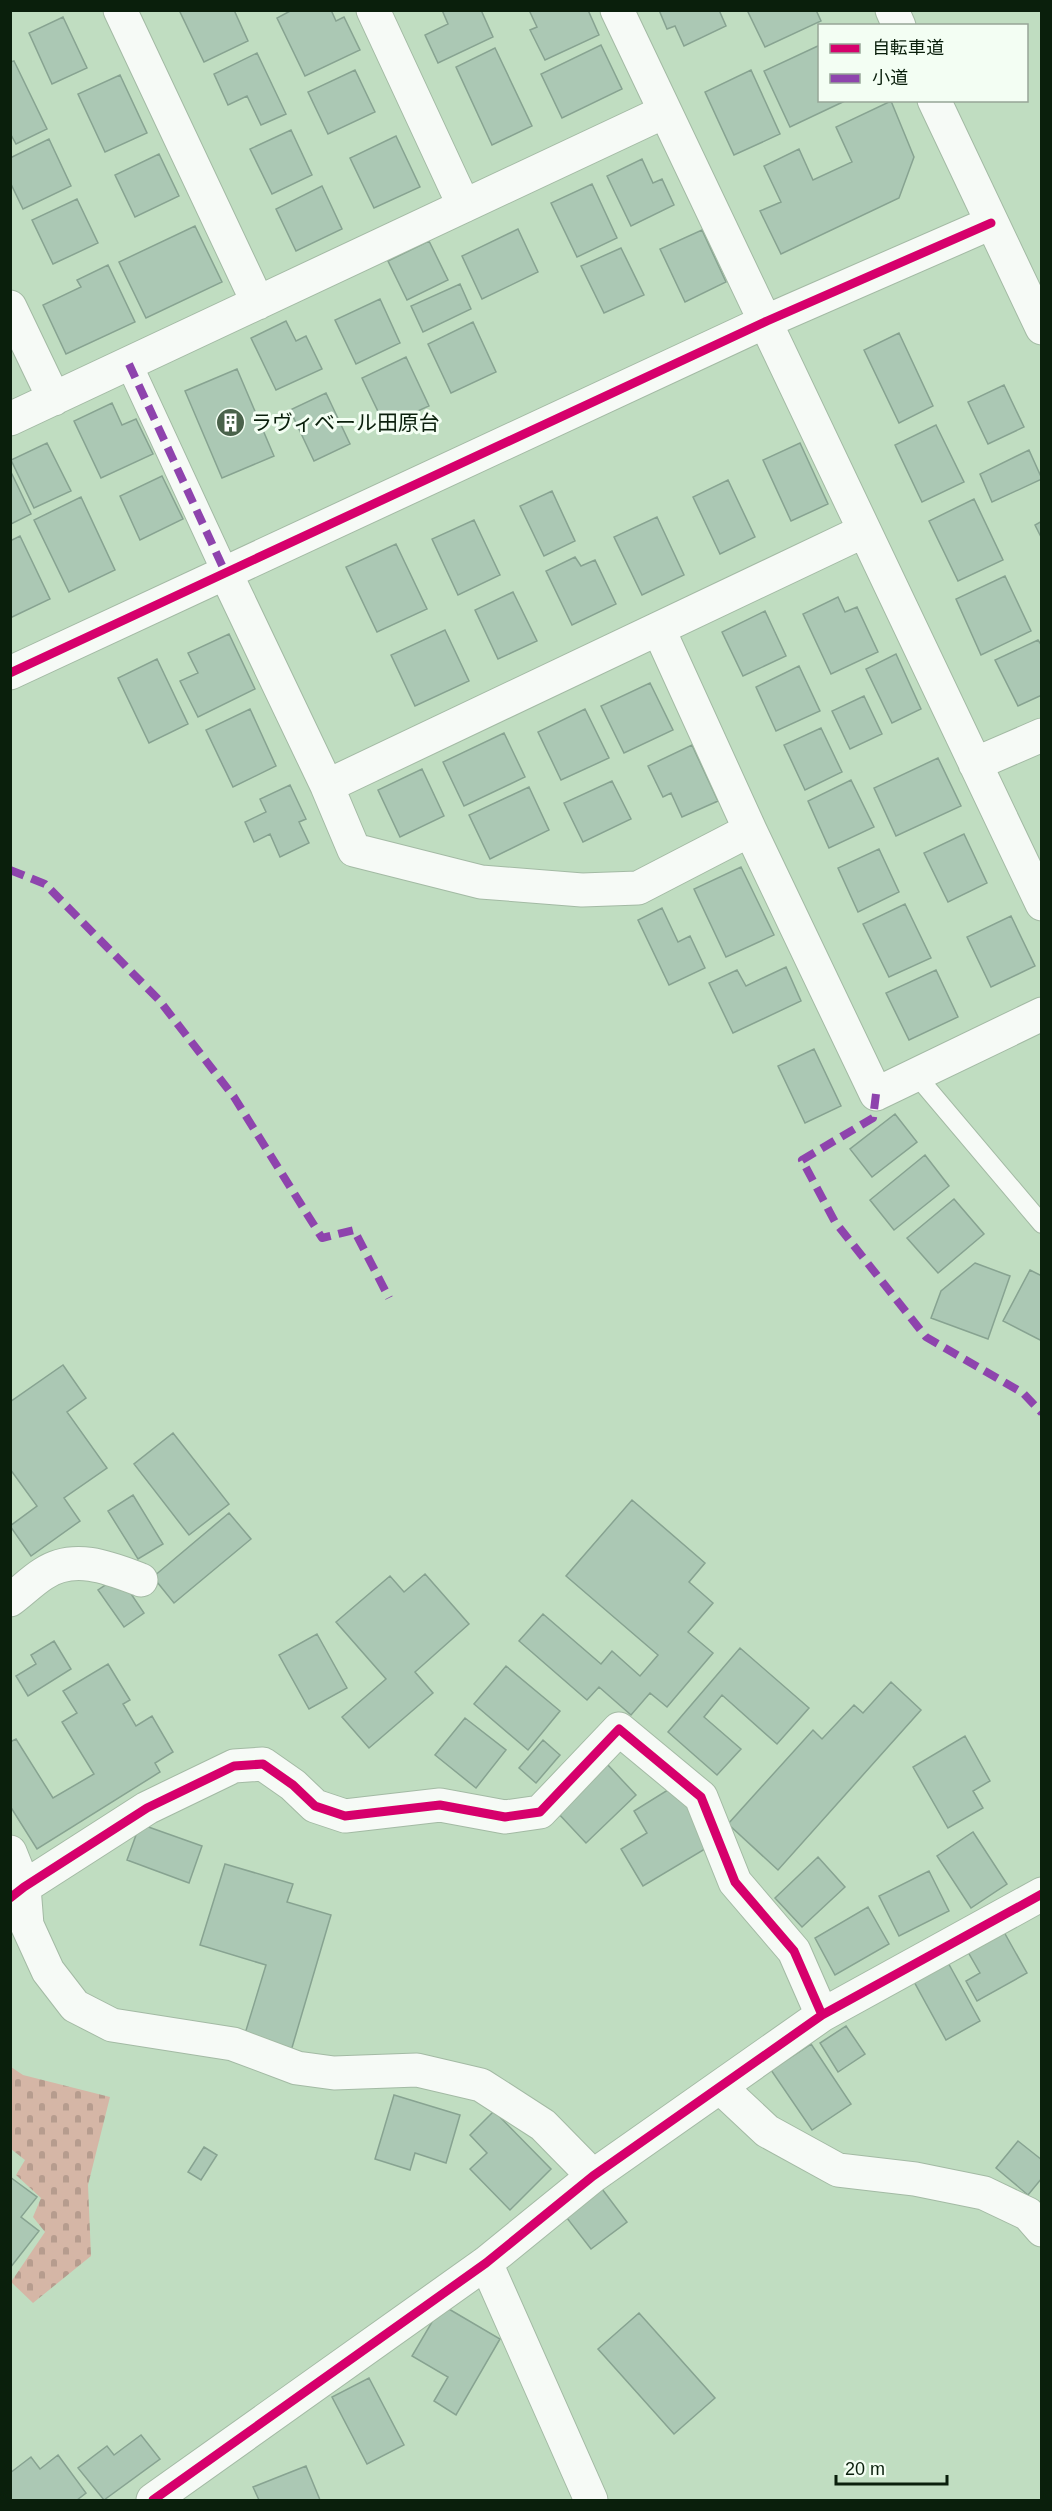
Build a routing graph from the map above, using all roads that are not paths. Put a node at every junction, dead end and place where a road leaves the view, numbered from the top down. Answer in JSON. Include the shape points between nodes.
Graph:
{"nodes":[{"id":1,"x":120,"y":10,"type":"edge"},
{"id":2,"x":373,"y":10,"type":"edge"},
{"id":3,"x":618,"y":10,"type":"edge"},
{"id":4,"x":892,"y":10,"type":"edge"},
{"id":5,"x":898,"y":24,"type":"edge"},
{"id":6,"x":935,"y":102,"type":"edge"},
{"id":7,"x":664,"y":112,"type":"junction"},
{"id":8,"x":464,"y":206,"type":"junction"},
{"id":9,"x":991,"y":223,"type":"junction"},
{"id":10,"x":258,"y":303,"type":"junction"},
{"id":11,"x":10,"y":308,"type":"edge"},
{"id":12,"x":767,"y":321,"type":"junction"},
{"id":13,"x":1041,"y":328,"type":"edge"},
{"id":14,"x":129,"y":364,"type":"junction"},
{"id":15,"x":54,"y":399,"type":"junction"},
{"id":16,"x":10,"y":419,"type":"edge"},
{"id":17,"x":864,"y":531,"type":"junction"},
{"id":18,"x":225,"y":574,"type":"junction"},
{"id":19,"x":659,"y":630,"type":"junction"},
{"id":20,"x":10,"y":673,"type":"edge"},
{"id":21,"x":1041,"y":735,"type":"edge"},
{"id":22,"x":975,"y":764,"type":"junction"},
{"id":23,"x":327,"y":786,"type":"junction"},
{"id":24,"x":750,"y":830,"type":"junction"},
{"id":25,"x":1041,"y":904,"type":"edge"},
{"id":26,"x":1041,"y":1014,"type":"edge"},
{"id":27,"x":916,"y":1075,"type":"junction"},
{"id":28,"x":1041,"y":1224,"type":"edge"},
{"id":29,"x":141,"y":1580,"type":"dead end"},
{"id":30,"x":10,"y":1600,"type":"edge"},
{"id":31,"x":10,"y":1852,"type":"edge"},
{"id":32,"x":17,"y":1892,"type":"edge"},
{"id":33,"x":1041,"y":1894,"type":"edge"},
{"id":34,"x":822,"y":2015,"type":"junction"},
{"id":35,"x":720,"y":2087,"type":"junction"},
{"id":36,"x":593,"y":2176,"type":"junction"},
{"id":37,"x":1041,"y":2230,"type":"edge"},
{"id":38,"x":486,"y":2263,"type":"junction"},
{"id":39,"x":153,"y":2500,"type":"edge"},
{"id":40,"x":591,"y":2500,"type":"edge"}],
"edges":[{"from":1,"to":10,"type":"street"},
{"from":2,"to":8,"type":"street"},
{"from":3,"to":7,"type":"street"},
{"from":4,"to":5,"type":"street"},
{"from":6,"to":9,"type":"street"},
{"from":7,"to":8,"type":"street"},
{"from":7,"to":12,"type":"street"},
{"from":8,"to":10,"type":"street"},
{"from":9,"to":12,"type":"street"},
{"from":9,"to":13,"type":"street"},
{"from":10,"to":14,"type":"street"},
{"from":11,"to":15,"type":"street"},
{"from":12,"to":17,"type":"street"},
{"from":12,"to":18,"type":"street"},
{"from":14,"to":15,"type":"street"},
{"from":14,"to":18,"type":"street"},
{"from":15,"to":16,"type":"street"},
{"from":17,"to":19,"type":"street"},
{"from":17,"to":22,"type":"street"},
{"from":18,"to":20,"type":"street"},
{"from":18,"to":23,"type":"street"},
{"from":19,"to":23,"type":"street"},
{"from":19,"to":24,"type":"street"},
{"from":21,"to":22,"type":"street"},
{"from":22,"to":25,"type":"street"},
{"from":23,"to":24,"type":"street","via":[[354,850],[481,882],[582,890],[638,888]]},
{"from":24,"to":27,"type":"street","via":[[876,1094]]},
{"from":26,"to":27,"type":"street"},
{"from":27,"to":28,"type":"lane"},
{"from":29,"to":30,"type":"street","via":[[101,1565],[70,1563],[45,1573]]},
{"from":31,"to":32,"type":"street"},
{"from":32,"to":34,"type":"street","via":[[147,1808],[234,1766],[263,1764],[315,1806],[345,1816],[440,1805],[505,1817],[540,1812],[619,1729],[701,1797],[735,1882],[794,1952]]},
{"from":32,"to":36,"type":"street","via":[[48,1971],[75,2006],[112,2025],[233,2044],[297,2068],[334,2073],[417,2070],[481,2085],[543,2125]]},
{"from":33,"to":34,"type":"street"},
{"from":34,"to":35,"type":"street"},
{"from":35,"to":36,"type":"street"},
{"from":35,"to":37,"type":"street","via":[[768,2131],[838,2170],[915,2179],[984,2193],[1028,2214]]},
{"from":36,"to":38,"type":"street"},
{"from":38,"to":39,"type":"street"},
{"from":38,"to":40,"type":"street"}]}
